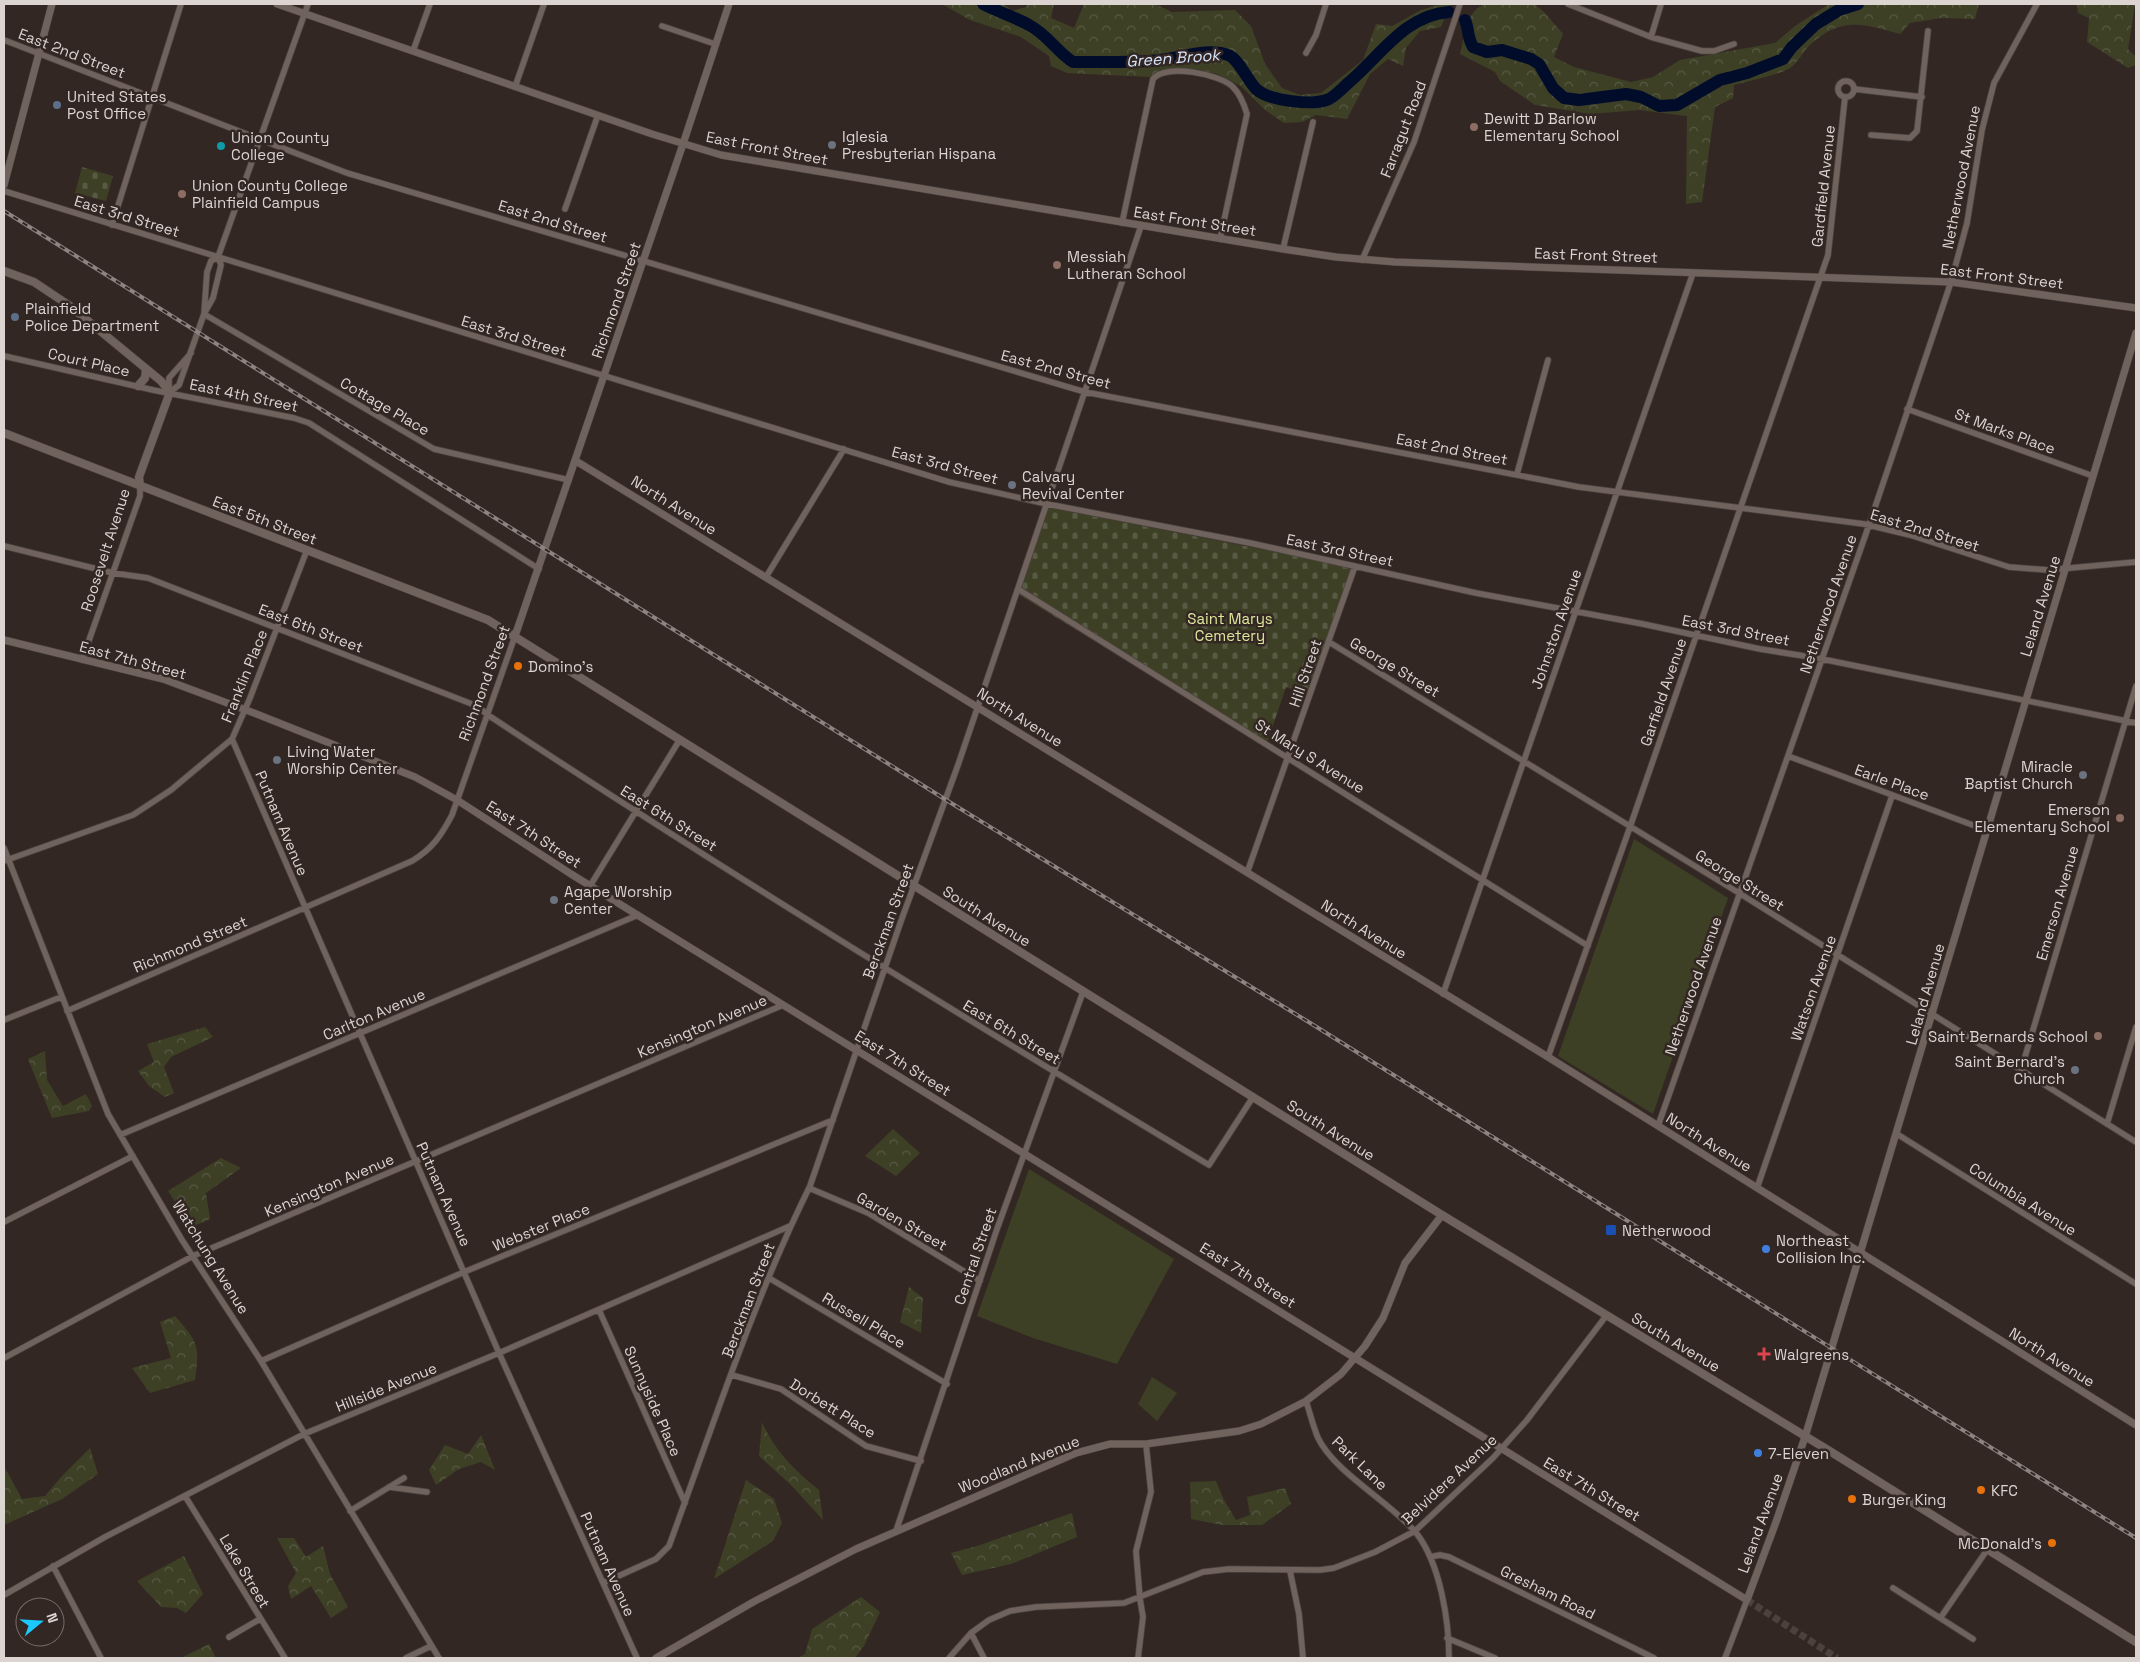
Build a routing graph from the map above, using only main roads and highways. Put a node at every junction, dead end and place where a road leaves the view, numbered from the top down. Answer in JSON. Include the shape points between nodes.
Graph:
{"nodes":[{"id":1,"x":4,"y":271,"type":"edge"},
{"id":2,"x":146,"y":369,"type":"junction"},
{"id":3,"x":138,"y":386,"type":"road end"},
{"id":4,"x":170,"y":392,"type":"joint"},
{"id":5,"x":4,"y":433,"type":"edge"},
{"id":6,"x":140,"y":486,"type":"junction"},
{"id":7,"x":515,"y":636,"type":"joint"},
{"id":8,"x":2136,"y":1642,"type":"edge"}],
"edges":[{"from":1,"to":2,"type":"main road","name":"East 4th Street","via":[[34,282],[59,298]]},
{"from":2,"to":3,"type":"main road","via":[[145,378]]},
{"from":2,"to":4,"type":"main road","name":"East 4th Street"},
{"from":4,"to":6,"type":"main road","name":"Roosevelt Avenue","via":[[139,477]]},
{"from":5,"to":6,"type":"main road","name":"East 5th Street"},
{"from":6,"to":7,"type":"main road","name":"East 5th Street","via":[[488,620]]},
{"from":7,"to":8,"type":"main road","name":"South Avenue","via":[[913,887]]}]}
